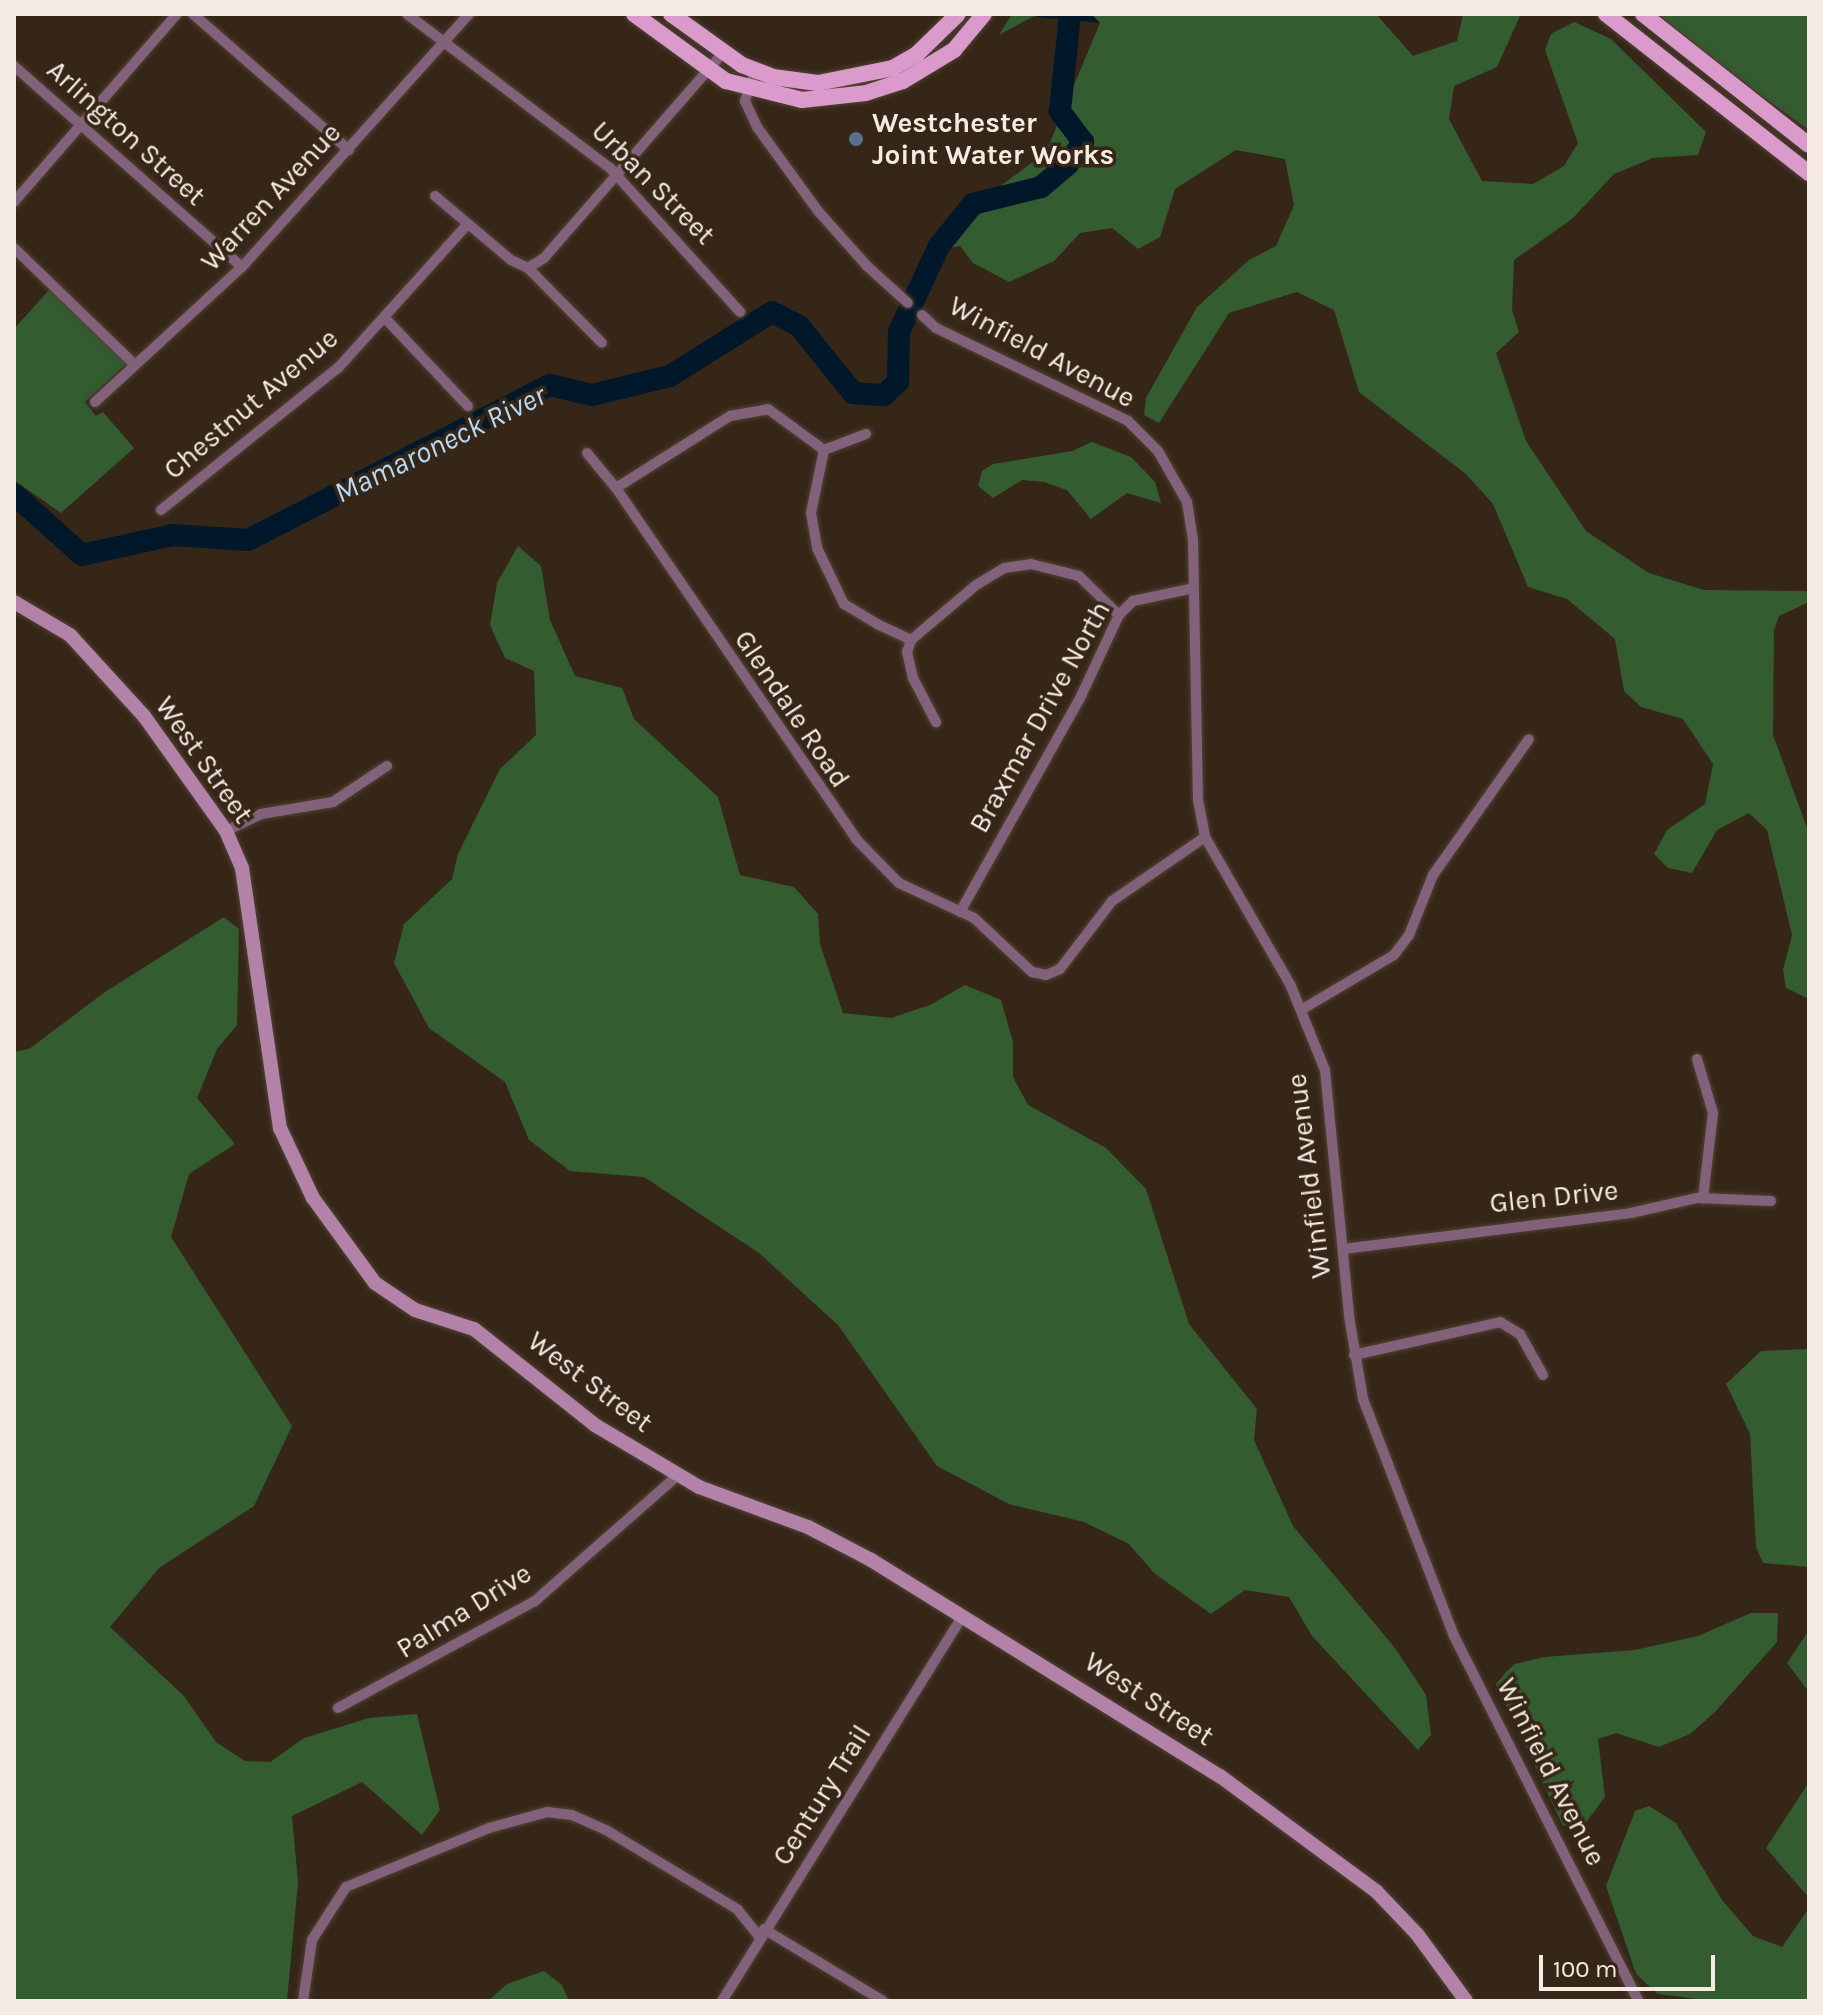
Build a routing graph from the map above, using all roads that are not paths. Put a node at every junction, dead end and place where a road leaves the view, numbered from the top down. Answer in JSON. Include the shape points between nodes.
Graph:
{"nodes":[{"id":1,"x":177,"y":14,"type":"edge"},
{"id":2,"x":193,"y":14,"type":"edge"},
{"id":3,"x":407,"y":14,"type":"edge"},
{"id":4,"x":469,"y":14,"type":"edge"},
{"id":5,"x":634,"y":14,"type":"edge"},
{"id":6,"x":958,"y":14,"type":"edge"},
{"id":7,"x":984,"y":14,"type":"edge"},
{"id":8,"x":1606,"y":14,"type":"edge"},
{"id":9,"x":1643,"y":14,"type":"edge"},
{"id":10,"x":673,"y":15,"type":"edge"},
{"id":11,"x":444,"y":42,"type":"junction"},
{"id":12,"x":723,"y":53,"type":"junction"},
{"id":13,"x":14,"y":66,"type":"edge"},
{"id":14,"x":708,"y":70,"type":"junction"},
{"id":15,"x":755,"y":70,"type":"junction"},
{"id":16,"x":746,"y":90,"type":"junction"},
{"id":17,"x":81,"y":125,"type":"junction"},
{"id":18,"x":1806,"y":142,"type":"edge"},
{"id":19,"x":349,"y":150,"type":"junction"},
{"id":20,"x":1789,"y":157,"type":"junction"},
{"id":21,"x":1809,"y":173,"type":"edge"},
{"id":22,"x":617,"y":175,"type":"junction"},
{"id":23,"x":435,"y":196,"type":"dead end"},
{"id":24,"x":14,"y":202,"type":"edge"},
{"id":25,"x":467,"y":225,"type":"junction"},
{"id":26,"x":14,"y":248,"type":"edge"},
{"id":27,"x":242,"y":267,"type":"junction"},
{"id":28,"x":528,"y":268,"type":"junction"},
{"id":29,"x":908,"y":303,"type":"dead end"},
{"id":30,"x":740,"y":312,"type":"dead end"},
{"id":31,"x":922,"y":315,"type":"dead end"},
{"id":32,"x":385,"y":318,"type":"junction"},
{"id":33,"x":602,"y":343,"type":"dead end"},
{"id":34,"x":133,"y":363,"type":"junction"},
{"id":35,"x":95,"y":402,"type":"dead end"},
{"id":36,"x":468,"y":406,"type":"dead end"},
{"id":37,"x":866,"y":434,"type":"dead end"},
{"id":38,"x":824,"y":450,"type":"junction"},
{"id":39,"x":587,"y":453,"type":"dead end"},
{"id":40,"x":616,"y":488,"type":"junction"},
{"id":41,"x":161,"y":510,"type":"dead end"},
{"id":42,"x":1194,"y":588,"type":"junction"},
{"id":43,"x":14,"y":602,"type":"edge"},
{"id":44,"x":1119,"y":615,"type":"junction"},
{"id":45,"x":911,"y":640,"type":"junction"},
{"id":46,"x":936,"y":722,"type":"dead end"},
{"id":47,"x":1529,"y":739,"type":"dead end"},
{"id":48,"x":387,"y":766,"type":"dead end"},
{"id":49,"x":226,"y":831,"type":"junction"},
{"id":50,"x":1205,"y":837,"type":"junction"},
{"id":51,"x":960,"y":912,"type":"junction"},
{"id":52,"x":1301,"y":1010,"type":"junction"},
{"id":53,"x":1697,"y":1059,"type":"dead end"},
{"id":54,"x":1703,"y":1198,"type":"junction"},
{"id":55,"x":1771,"y":1201,"type":"dead end"},
{"id":56,"x":1343,"y":1249,"type":"junction"},
{"id":57,"x":1354,"y":1355,"type":"junction"},
{"id":58,"x":1543,"y":1375,"type":"dead end"},
{"id":59,"x":678,"y":1475,"type":"junction"},
{"id":60,"x":963,"y":1615,"type":"junction"},
{"id":61,"x":338,"y":1708,"type":"dead end"},
{"id":62,"x":764,"y":1935,"type":"junction"},
{"id":63,"x":303,"y":2001,"type":"edge"},
{"id":64,"x":722,"y":2001,"type":"edge"},
{"id":65,"x":883,"y":2001,"type":"edge"},
{"id":66,"x":1466,"y":2001,"type":"edge"},
{"id":67,"x":1638,"y":2001,"type":"edge"}],
"edges":[{"from":1,"to":17,"type":"street"},
{"from":2,"to":19,"type":"street"},
{"from":3,"to":11,"type":"street","name":"Urban Street"},
{"from":4,"to":11,"type":"street","name":"Warren Avenue"},
{"from":5,"to":14,"type":"main road"},
{"from":6,"to":15,"type":"main road","via":[[917,54],[870,75],[818,83]]},
{"from":7,"to":16,"type":"main road","via":[[954,50],[903,81],[866,93],[802,100]]},
{"from":8,"to":20,"type":"main road"},
{"from":9,"to":18,"type":"main road"},
{"from":10,"to":12,"type":"main road"},
{"from":11,"to":19,"type":"street","name":"Warren Avenue"},
{"from":11,"to":22,"type":"street","name":"Urban Street"},
{"from":12,"to":14,"type":"street"},
{"from":12,"to":15,"type":"main road"},
{"from":13,"to":17,"type":"street","name":"Arlington Street"},
{"from":14,"to":16,"type":"main road"},
{"from":14,"to":22,"type":"street"},
{"from":15,"to":16,"type":"street"},
{"from":16,"to":29,"type":"street","name":"Winfield Avenue","via":[[757,127],[818,211]]},
{"from":17,"to":24,"type":"street"},
{"from":17,"to":27,"type":"street","name":"Arlington Street"},
{"from":18,"to":20,"type":"street"},
{"from":19,"to":27,"type":"street","name":"Warren Avenue"},
{"from":20,"to":21,"type":"main road"},
{"from":22,"to":28,"type":"street","via":[[544,258]]},
{"from":22,"to":30,"type":"street","name":"Urban Street"},
{"from":23,"to":25,"type":"street"},
{"from":25,"to":28,"type":"street"},
{"from":25,"to":32,"type":"street","name":"Chestnut Avenue"},
{"from":26,"to":34,"type":"street"},
{"from":27,"to":34,"type":"street","name":"Warren Avenue"},
{"from":28,"to":33,"type":"street"},
{"from":31,"to":42,"type":"street","name":"Winfield Avenue","via":[[936,328],[1128,421],[1158,451],[1187,502]]},
{"from":32,"to":36,"type":"street"},
{"from":32,"to":41,"type":"street","name":"Chestnut Avenue","via":[[301,401]]},
{"from":34,"to":35,"type":"street","name":"Warren Avenue"},
{"from":37,"to":38,"type":"street"},
{"from":38,"to":40,"type":"street","via":[[781,416],[751,409],[710,426]]},
{"from":38,"to":45,"type":"street","via":[[811,513],[817,548],[844,604]]},
{"from":39,"to":40,"type":"street","name":"Glendale Road"},
{"from":40,"to":51,"type":"street","name":"Glendale Road","via":[[848,829],[899,883]]},
{"from":42,"to":44,"type":"street","name":"Braxmar Drive North","via":[[1133,601]]},
{"from":42,"to":50,"type":"street","name":"Winfield Avenue","via":[[1194,737]]},
{"from":43,"to":49,"type":"street","name":"West Street","via":[[49,619],[80,646],[144,716]]},
{"from":44,"to":45,"type":"street","via":[[1079,576],[1031,564],[1004,568],[976,585]]},
{"from":44,"to":51,"type":"street","name":"Braxmar Drive North","via":[[1081,696]]},
{"from":45,"to":46,"type":"street","via":[[907,652],[913,678]]},
{"from":47,"to":52,"type":"street","via":[[1433,875],[1409,935],[1394,955]]},
{"from":48,"to":49,"type":"street","via":[[333,802],[261,814]]},
{"from":49,"to":59,"type":"street","name":"West Street","via":[[242,868],[280,1128],[313,1198],[348,1250],[394,1299],[474,1329],[595,1425]]},
{"from":50,"to":51,"type":"street","name":"Glendale Road","via":[[1112,901],[1060,969],[1046,975],[1032,972],[985,925]]},
{"from":50,"to":52,"type":"street","name":"Winfield Avenue"},
{"from":52,"to":56,"type":"street","name":"Winfield Avenue","via":[[1325,1070]]},
{"from":53,"to":54,"type":"street","via":[[1713,1113]]},
{"from":54,"to":55,"type":"street","name":"Glen Drive"},
{"from":54,"to":56,"type":"street","name":"Glen Drive","via":[[1631,1213]]},
{"from":56,"to":57,"type":"street","name":"Winfield Avenue"},
{"from":57,"to":58,"type":"street","via":[[1500,1322],[1520,1334]]},
{"from":57,"to":67,"type":"street","name":"Winfield Avenue","via":[[1363,1399],[1454,1636]]},
{"from":59,"to":60,"type":"street","name":"West Street","via":[[759,1512],[808,1527]]},
{"from":59,"to":61,"type":"street","name":"Palma Drive","via":[[535,1601]]},
{"from":60,"to":62,"type":"street","name":"Century Trail"},
{"from":60,"to":66,"type":"street","name":"West Street","via":[[1220,1776],[1365,1882],[1417,1934]]},
{"from":62,"to":63,"type":"street","via":[[746,1916],[606,1830],[572,1815],[529,1815],[346,1887],[312,1940]]},
{"from":62,"to":64,"type":"street","name":"Century Trail"},
{"from":62,"to":65,"type":"street"}]}
